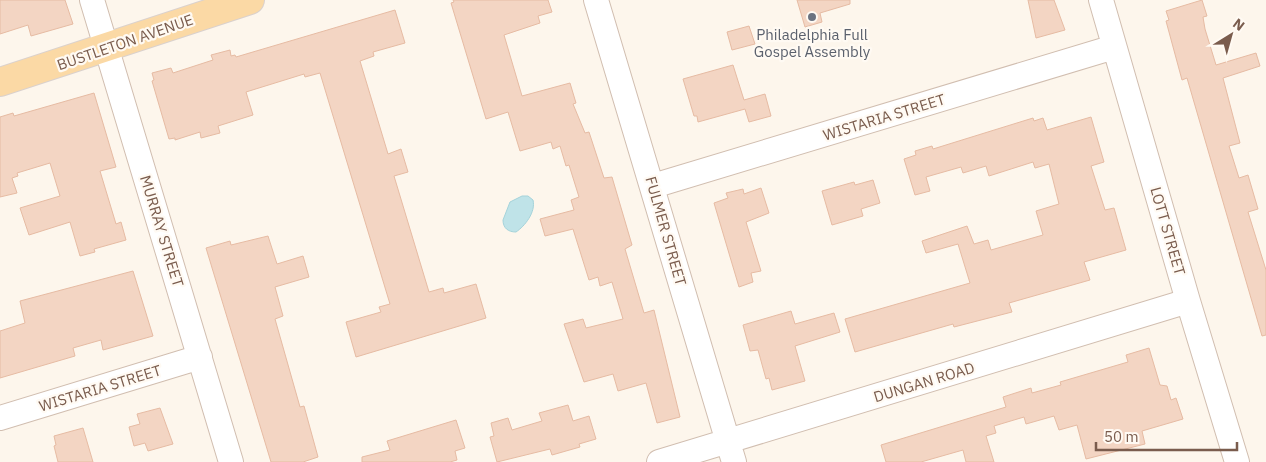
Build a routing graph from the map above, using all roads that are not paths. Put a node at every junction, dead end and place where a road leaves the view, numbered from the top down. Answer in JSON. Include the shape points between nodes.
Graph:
{"nodes":[{"id":1,"x":92,"y":0,"type":"edge"},
{"id":2,"x":596,"y":0,"type":"edge"},
{"id":3,"x":1101,"y":0,"type":"edge"},
{"id":4,"x":242,"y":1,"type":"edge"},
{"id":5,"x":1114,"y":47,"type":"junction"},
{"id":6,"x":107,"y":48,"type":"junction"},
{"id":7,"x":0,"y":82,"type":"edge"},
{"id":8,"x":653,"y":186,"type":"junction"},
{"id":9,"x":1188,"y":301,"type":"junction"},
{"id":10,"x":200,"y":357,"type":"junction"},
{"id":11,"x":0,"y":418,"type":"edge"},
{"id":12,"x":731,"y":452,"type":"edge"},
{"id":13,"x":231,"y":462,"type":"edge"},
{"id":14,"x":659,"y":462,"type":"edge"},
{"id":15,"x":1237,"y":462,"type":"edge"}],
"edges":[{"from":1,"to":6,"type":"street","name":"MURRAY STREET"},
{"from":2,"to":8,"type":"street","name":"FULMER STREET"},
{"from":3,"to":5,"type":"street","name":"LOTT STREET"},
{"from":4,"to":6,"type":"main road","name":"BUSTLETON AVENUE"},
{"from":5,"to":8,"type":"street","name":"WISTARIA STREET"},
{"from":5,"to":9,"type":"street","name":"LOTT STREET"},
{"from":6,"to":7,"type":"main road","name":"BUSTLETON AVENUE"},
{"from":6,"to":10,"type":"street","name":"MURRAY STREET"},
{"from":8,"to":12,"type":"street","name":"FULMER STREET"},
{"from":9,"to":12,"type":"street","name":"DUNGAN ROAD"},
{"from":9,"to":15,"type":"street","name":"LOTT STREET"},
{"from":10,"to":11,"type":"street","name":"WISTARIA STREET"},
{"from":10,"to":13,"type":"street","name":"MURRAY STREET"},
{"from":12,"to":14,"type":"street","name":"DUNGAN ROAD"}]}
